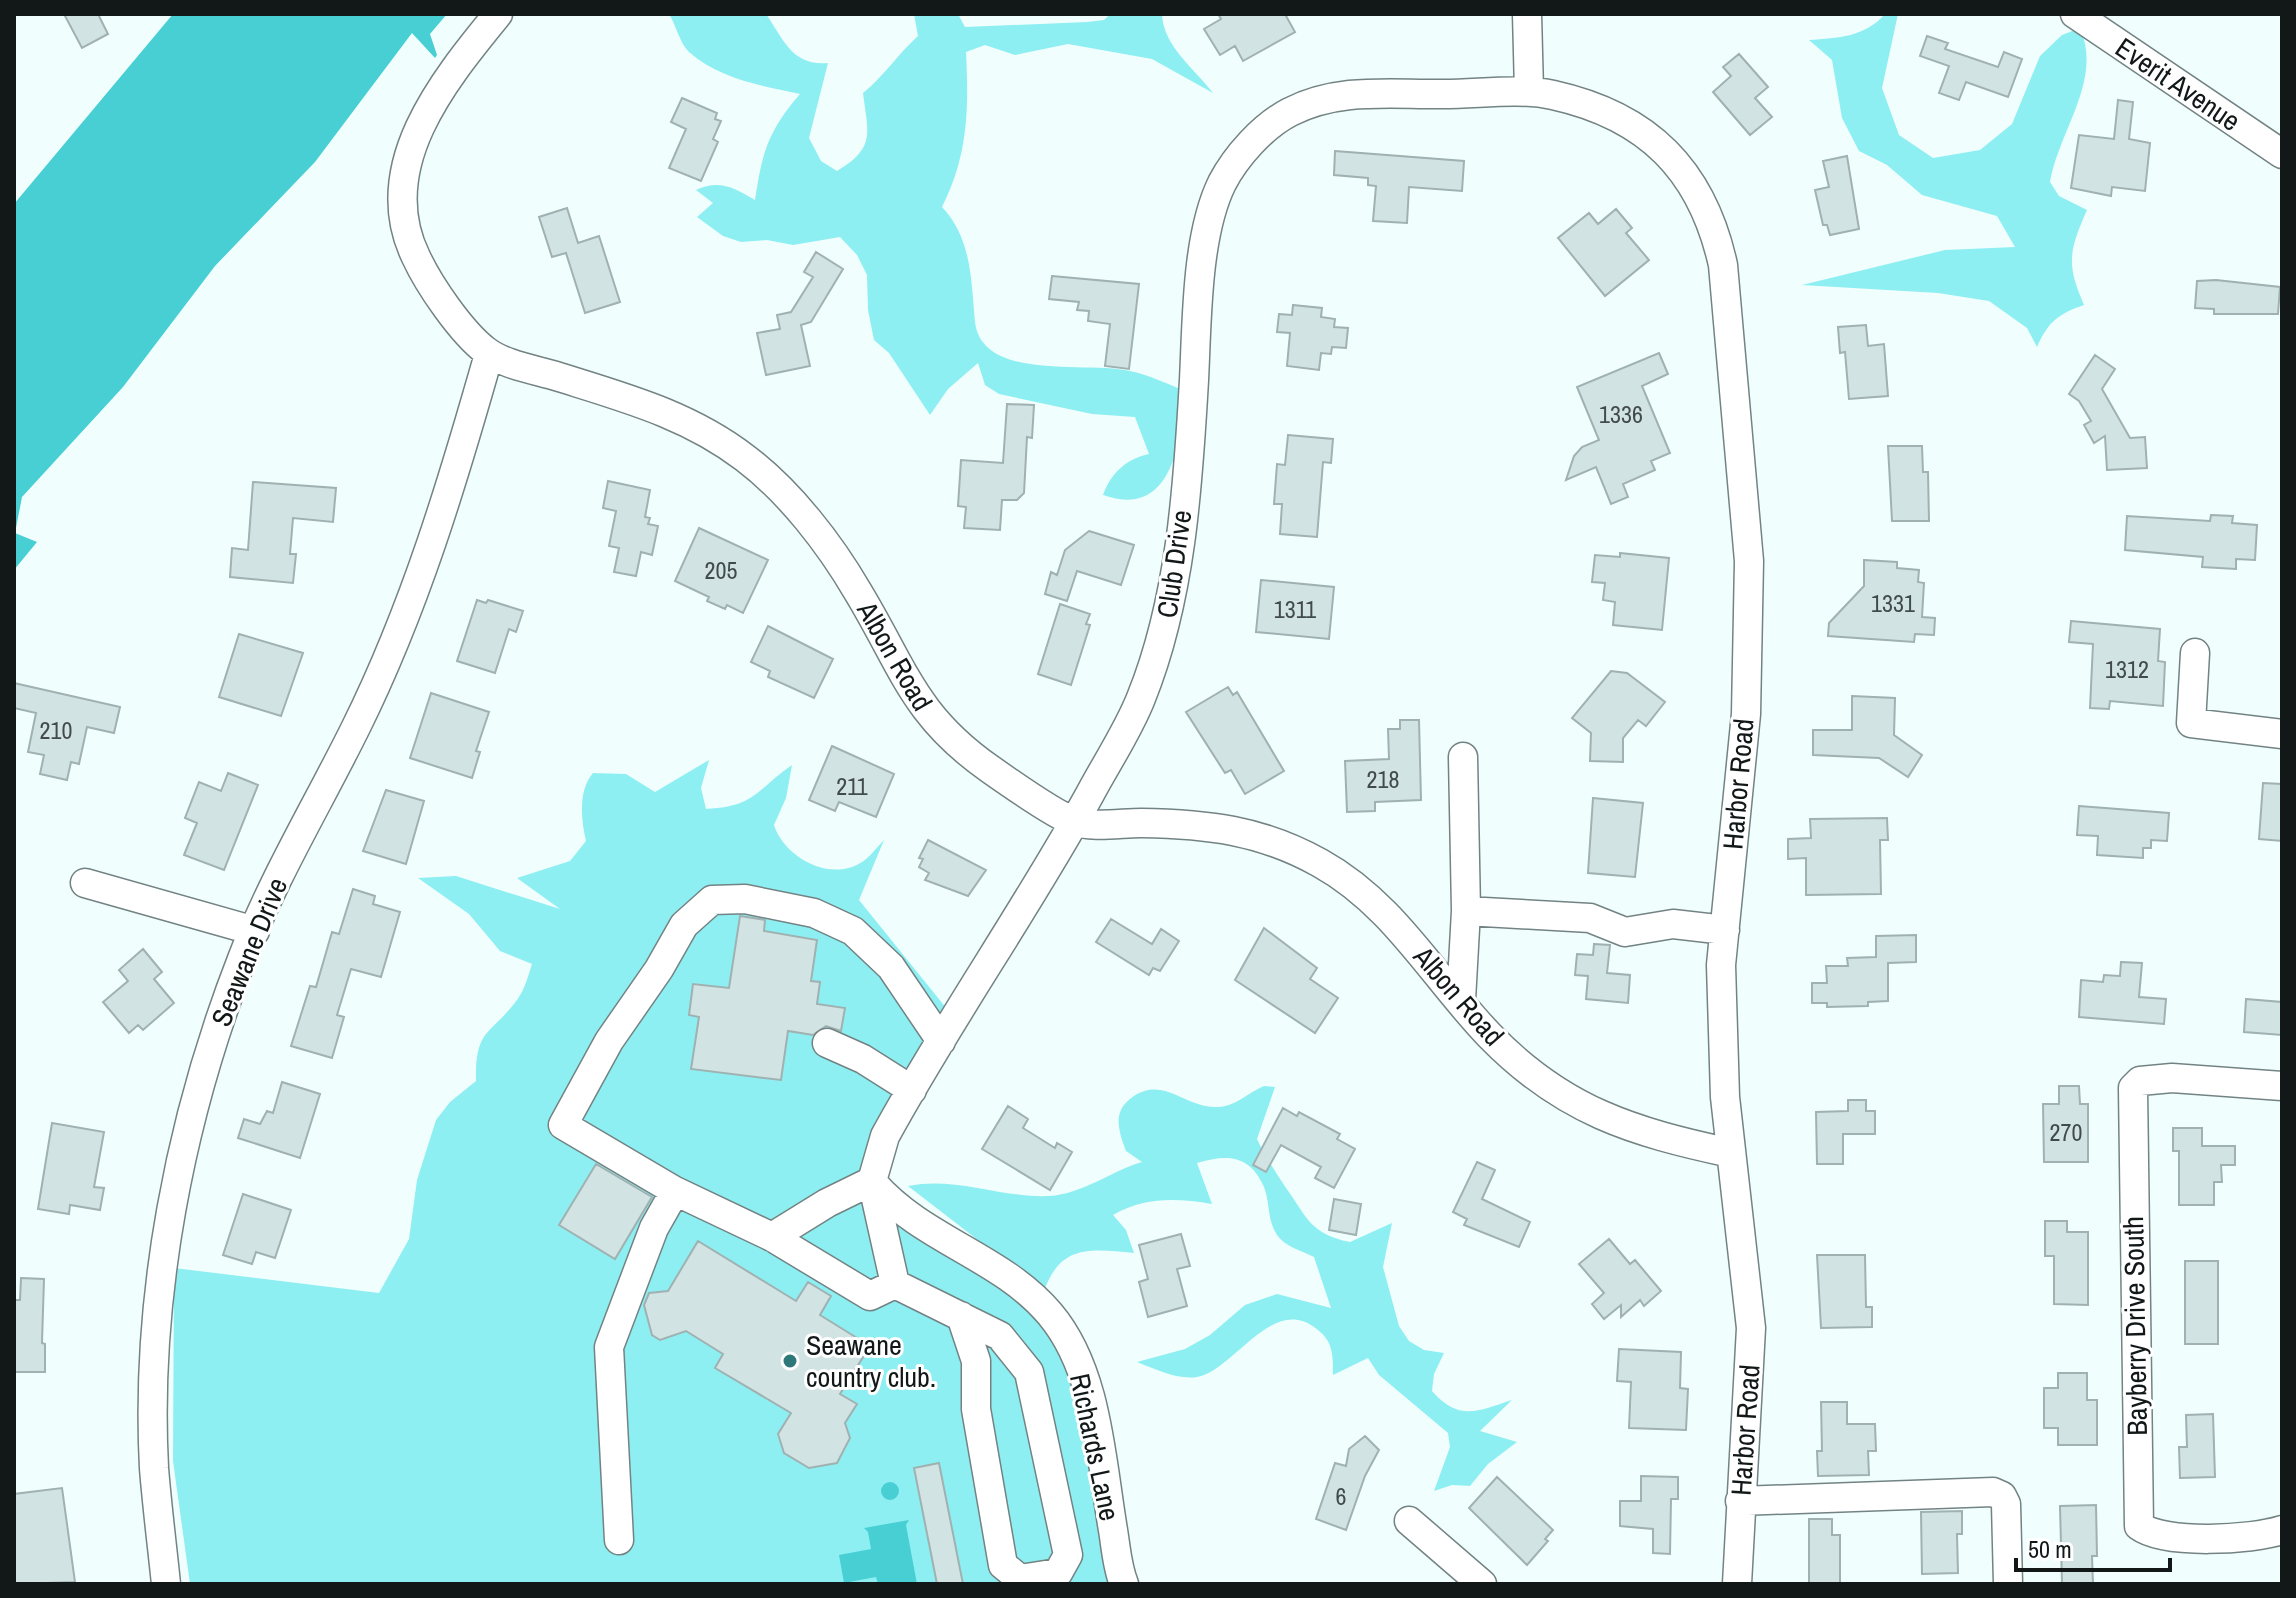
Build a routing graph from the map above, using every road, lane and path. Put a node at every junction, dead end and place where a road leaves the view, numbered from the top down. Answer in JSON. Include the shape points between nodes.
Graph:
{"nodes":[{"id":1,"x":498,"y":14,"type":"edge"},
{"id":2,"x":1527,"y":14,"type":"edge"},
{"id":3,"x":2075,"y":14,"type":"edge"},
{"id":4,"x":1529,"y":91,"type":"junction"},
{"id":5,"x":2282,"y":154,"type":"edge"},
{"id":6,"x":489,"y":354,"type":"junction"},
{"id":7,"x":2195,"y":653,"type":"dead end"},
{"id":8,"x":2282,"y":734,"type":"edge"},
{"id":9,"x":1463,"y":757,"type":"dead end"},
{"id":10,"x":1075,"y":822,"type":"junction"},
{"id":11,"x":85,"y":883,"type":"dead end"},
{"id":12,"x":1466,"y":911,"type":"junction"},
{"id":13,"x":1725,"y":930,"type":"junction"},
{"id":14,"x":255,"y":931,"type":"junction"},
{"id":15,"x":1461,"y":1000,"type":"junction"},
{"id":16,"x":941,"y":1041,"type":"junction"},
{"id":17,"x":827,"y":1043,"type":"dead end"},
{"id":18,"x":2282,"y":1086,"type":"edge"},
{"id":19,"x":912,"y":1090,"type":"junction"},
{"id":20,"x":1731,"y":1153,"type":"junction"},
{"id":21,"x":872,"y":1181,"type":"junction"},
{"id":22,"x":675,"y":1191,"type":"junction"},
{"id":23,"x":772,"y":1237,"type":"junction"},
{"id":24,"x":895,"y":1284,"type":"junction"},
{"id":25,"x":961,"y":1316,"type":"junction"},
{"id":26,"x":1740,"y":1501,"type":"junction"},
{"id":27,"x":1409,"y":1521,"type":"dead end"},
{"id":28,"x":2282,"y":1530,"type":"edge"},
{"id":29,"x":619,"y":1540,"type":"dead end"},
{"id":30,"x":166,"y":1584,"type":"edge"},
{"id":31,"x":1124,"y":1584,"type":"edge"},
{"id":32,"x":1482,"y":1584,"type":"edge"},
{"id":33,"x":1737,"y":1584,"type":"edge"},
{"id":34,"x":2008,"y":1584,"type":"edge"}],
"edges":[{"from":1,"to":6,"type":"street","via":[[424,115],[409,154],[402,203],[408,238],[430,283]]},
{"from":2,"to":4,"type":"street"},
{"from":3,"to":5,"type":"street","name":"Everit Avenue"},
{"from":4,"to":10,"type":"street","name":"Club Drive","via":[[1330,97],[1290,112],[1267,128],[1222,183],[1206,237],[1192,420],[1167,623],[1140,701]]},
{"from":4,"to":13,"type":"street","name":"Harbor Road","via":[[1630,124],[1660,145],[1698,190],[1715,230],[1723,265],[1749,561],[1746,714]]},
{"from":6,"to":10,"type":"street","name":"Albon Road","via":[[676,414],[751,462],[836,557],[927,714],[955,744]]},
{"from":6,"to":14,"type":"street","name":"Seawane Drive","via":[[449,493],[405,617]]},
{"from":7,"to":8,"type":"street","via":[[2191,723]]},
{"from":9,"to":12,"type":"street"},
{"from":10,"to":15,"type":"street","name":"Albon Road","via":[[1208,824],[1260,837],[1318,862],[1378,906]]},
{"from":10,"to":16,"type":"street","name":"Club Drive"},
{"from":11,"to":14,"type":"street"},
{"from":12,"to":13,"type":"street","via":[[1590,918],[1625,932],[1673,924]]},
{"from":12,"to":15,"type":"street"},
{"from":13,"to":20,"type":"street","name":"Harbor Road","via":[[1721,965]]},
{"from":14,"to":30,"type":"street","name":"Seawane Drive","via":[[214,1039],[187,1141],[159,1308],[154,1466]]},
{"from":15,"to":20,"type":"street","name":"Albon Road","via":[[1529,1073],[1578,1105],[1654,1137]]},
{"from":16,"to":19,"type":"street","name":"Club Drive"},
{"from":16,"to":22,"type":"street","via":[[891,967],[853,931],[814,913],[745,899],[712,900],[684,925],[609,1041],[563,1125]]},
{"from":17,"to":19,"type":"street"},
{"from":18,"to":28,"type":"street","name":"Bayberry Drive South","via":[[2172,1078],[2140,1081],[2133,1088],[2132,1166],[2139,1526],[2167,1537]]},
{"from":19,"to":21,"type":"street","name":"Club Drive","via":[[885,1136]]},
{"from":20,"to":26,"type":"street","name":"Harbor Road","via":[[1751,1328]]},
{"from":21,"to":23,"type":"street"},
{"from":21,"to":24,"type":"street"},
{"from":21,"to":31,"type":"street","name":"Richards Lane","via":[[894,1207],[1018,1282],[1061,1329],[1083,1375],[1094,1418]]},
{"from":22,"to":23,"type":"street"},
{"from":22,"to":29,"type":"street","via":[[654,1228],[609,1347]]},
{"from":23,"to":24,"type":"street","via":[[870,1296]]},
{"from":24,"to":25,"type":"street"},
{"from":25,"to":25,"type":"street","via":[[976,1361],[976,1409],[1003,1565],[1020,1579],[1058,1573],[1068,1555],[1029,1372],[1000,1336]]},
{"from":26,"to":33,"type":"street","name":"Harbor Road"},
{"from":26,"to":34,"type":"street","via":[[1993,1492],[2006,1504]]},
{"from":27,"to":32,"type":"street"}]}
